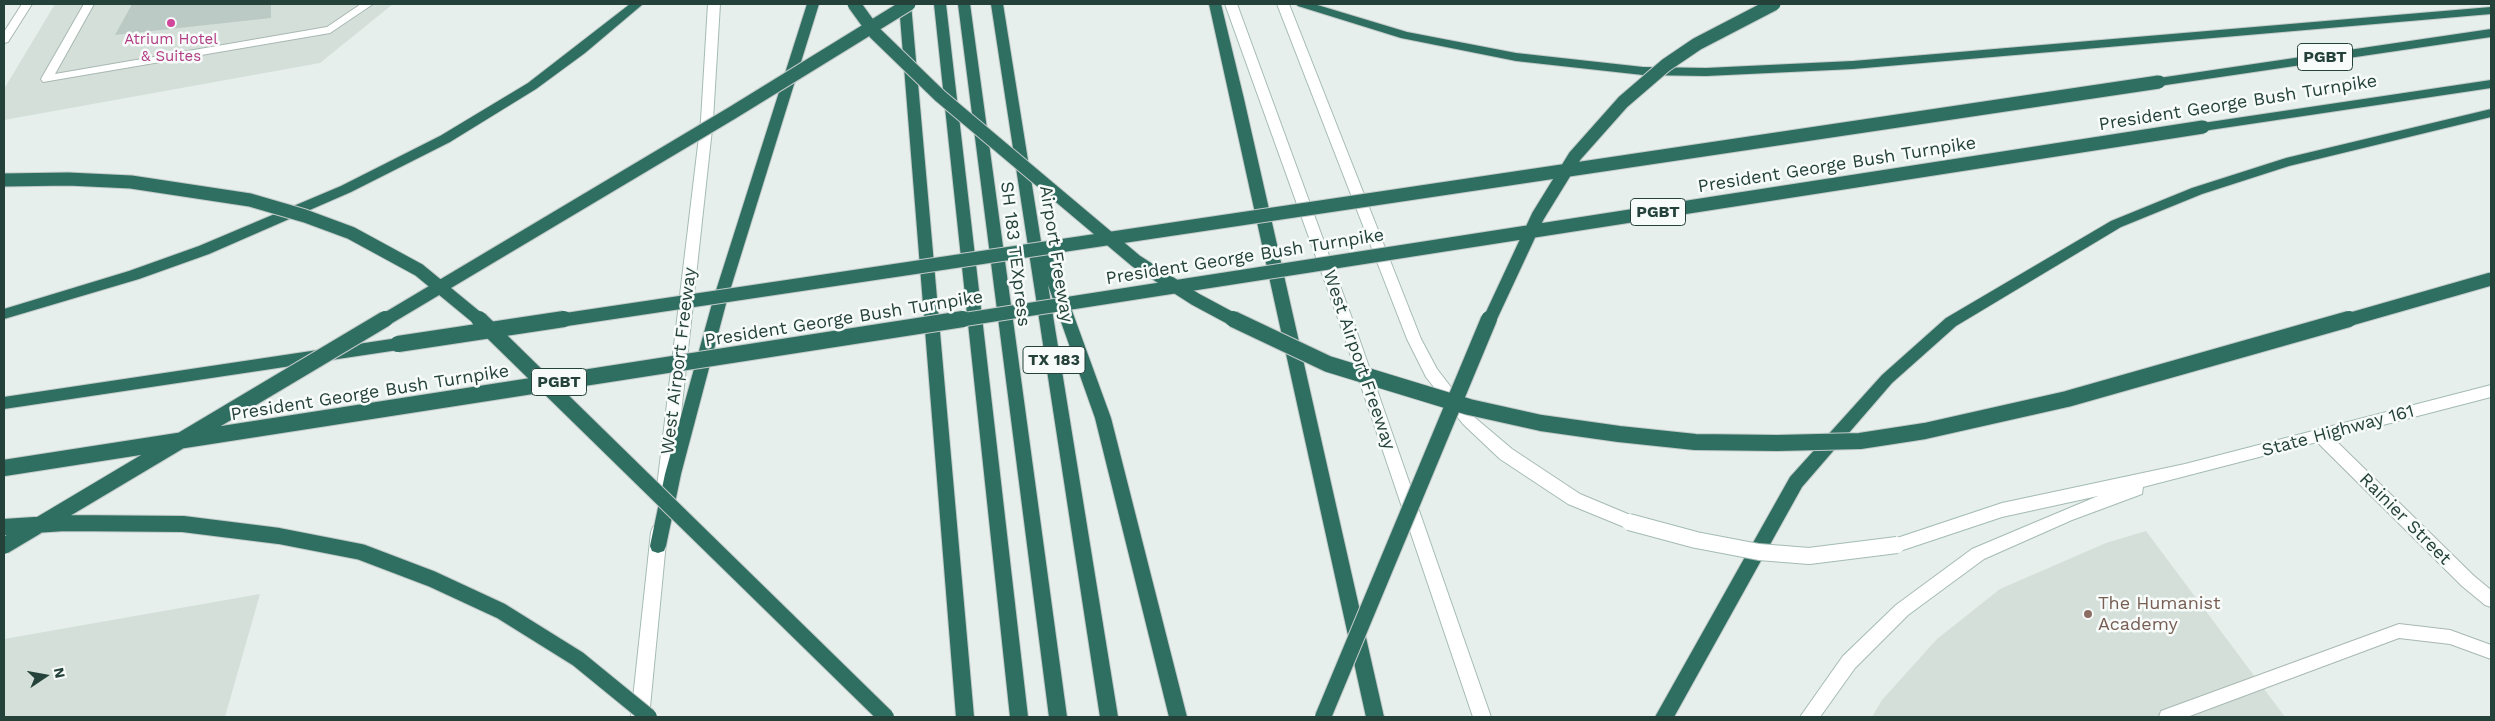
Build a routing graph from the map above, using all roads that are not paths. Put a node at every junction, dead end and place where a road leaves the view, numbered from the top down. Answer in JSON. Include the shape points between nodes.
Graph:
{"nodes":[{"id":1,"x":27,"y":4,"type":"edge"},
{"id":2,"x":88,"y":4,"type":"edge"},
{"id":3,"x":368,"y":4,"type":"edge"},
{"id":4,"x":637,"y":4,"type":"edge"},
{"id":5,"x":714,"y":4,"type":"edge"},
{"id":6,"x":813,"y":4,"type":"edge"},
{"id":7,"x":854,"y":4,"type":"edge"},
{"id":8,"x":905,"y":4,"type":"edge"},
{"id":9,"x":910,"y":4,"type":"edge"},
{"id":10,"x":940,"y":4,"type":"edge"},
{"id":11,"x":964,"y":4,"type":"edge"},
{"id":12,"x":997,"y":4,"type":"edge"},
{"id":13,"x":1215,"y":4,"type":"edge"},
{"id":14,"x":1231,"y":4,"type":"edge"},
{"id":15,"x":1283,"y":4,"type":"edge"},
{"id":16,"x":1302,"y":4,"type":"edge"},
{"id":17,"x":1774,"y":4,"type":"edge"},
{"id":18,"x":2491,"y":11,"type":"edge"},
{"id":19,"x":2491,"y":33,"type":"edge"},
{"id":20,"x":4,"y":40,"type":"edge"},
{"id":21,"x":2491,"y":84,"type":"edge"},
{"id":22,"x":2491,"y":112,"type":"edge"},
{"id":23,"x":4,"y":180,"type":"edge"},
{"id":24,"x":1032,"y":220,"type":"junction"},
{"id":25,"x":2491,"y":279,"type":"edge"},
{"id":26,"x":4,"y":314,"type":"edge"},
{"id":27,"x":2491,"y":391,"type":"edge"},
{"id":28,"x":4,"y":403,"type":"edge"},
{"id":29,"x":2321,"y":436,"type":"junction"},
{"id":30,"x":4,"y":468,"type":"edge"},
{"id":31,"x":2185,"y":471,"type":"junction"},
{"id":32,"x":4,"y":527,"type":"edge"},
{"id":33,"x":4,"y":546,"type":"edge"},
{"id":34,"x":658,"y":546,"type":"junction"},
{"id":35,"x":2491,"y":600,"type":"edge"},
{"id":36,"x":2491,"y":652,"type":"edge"},
{"id":37,"x":2195,"y":713,"type":"edge"},
{"id":38,"x":640,"y":717,"type":"edge"},
{"id":39,"x":649,"y":717,"type":"edge"},
{"id":40,"x":886,"y":717,"type":"edge"},
{"id":41,"x":964,"y":717,"type":"edge"},
{"id":42,"x":1018,"y":717,"type":"edge"},
{"id":43,"x":1058,"y":717,"type":"edge"},
{"id":44,"x":1109,"y":717,"type":"edge"},
{"id":45,"x":1178,"y":717,"type":"edge"},
{"id":46,"x":1324,"y":717,"type":"edge"},
{"id":47,"x":1375,"y":717,"type":"edge"},
{"id":48,"x":1482,"y":717,"type":"edge"},
{"id":49,"x":1664,"y":717,"type":"edge"},
{"id":50,"x":1808,"y":717,"type":"edge"},
{"id":51,"x":2167,"y":717,"type":"edge"}],
"edges":[{"from":1,"to":20,"type":"lane"},
{"from":2,"to":3,"type":"lane","via":[[47,79],[330,30]]},
{"from":4,"to":26,"type":"highway","via":[[532,86],[445,139],[346,189],[204,250],[125,278]]},
{"from":5,"to":34,"type":"main road","name":"West Airport Freeway","via":[[707,120]]},
{"from":6,"to":34,"type":"highway","via":[[720,300],[673,474]]},
{"from":7,"to":25,"type":"highway","bridge":true,"via":[[881,40],[940,96],[1136,261],[1195,300],[1328,364],[1469,407],[1541,423],[1704,442],[1860,440],[1925,431],[2067,399]]},
{"from":8,"to":41,"type":"highway"},
{"from":9,"to":33,"type":"highway","bridge":true},
{"from":10,"to":42,"type":"highway"},
{"from":11,"to":43,"type":"highway","name":"SH 183 TEXpress"},
{"from":12,"to":24,"type":"highway","name":"Airport Freeway","number":"TX 183"},
{"from":13,"to":47,"type":"highway"},
{"from":14,"to":48,"type":"main road","name":"West Airport Freeway","via":[[1346,321]]},
{"from":15,"to":31,"type":"main road","bridge":true,"via":[[1414,339],[1431,373],[1468,420],[1506,454],[1574,500],[1629,522],[1696,540],[1759,552],[1809,556],[1897,545],[2002,510]]},
{"from":16,"to":18,"type":"highway","via":[[1456,47],[1573,65],[1706,72],[1799,69]]},
{"from":17,"to":46,"type":"highway","bridge":true,"via":[[1697,44],[1666,65],[1623,102],[1575,156],[1538,216],[1487,324]]},
{"from":19,"to":28,"type":"highway","name":"President George Bush Turnpike","number":"PGBT","bridge":true},
{"from":21,"to":30,"type":"highway","name":"President George Bush Turnpike","number":"PGBT","bridge":true},
{"from":22,"to":49,"type":"highway","via":[[2286,162],[2197,191],[2116,224],[1951,322],[1887,379],[1796,482]]},
{"from":23,"to":40,"type":"highway","bridge":true,"via":[[131,182],[250,200],[351,233],[419,270],[473,313]]},
{"from":24,"to":44,"type":"highway","name":"Airport Freeway","number":"TX 183"},
{"from":24,"to":45,"type":"highway","via":[[1103,418]]},
{"from":27,"to":29,"type":"main road","name":"State Highway 161"},
{"from":29,"to":31,"type":"main road","name":"State Highway 161"},
{"from":29,"to":35,"type":"main road","name":"Rainier Street"},
{"from":31,"to":50,"type":"main road","via":[[2066,516],[1978,554],[1902,610],[1849,662]]},
{"from":32,"to":39,"type":"highway","bridge":true,"via":[[65,523],[183,524],[278,536],[361,552],[432,579],[501,612],[578,659]]},
{"from":34,"to":38,"type":"main road","name":"West Airport Freeway"},
{"from":36,"to":37,"type":"lane","via":[[2450,637],[2399,631]]},
{"from":37,"to":51,"type":"lane"}]}
